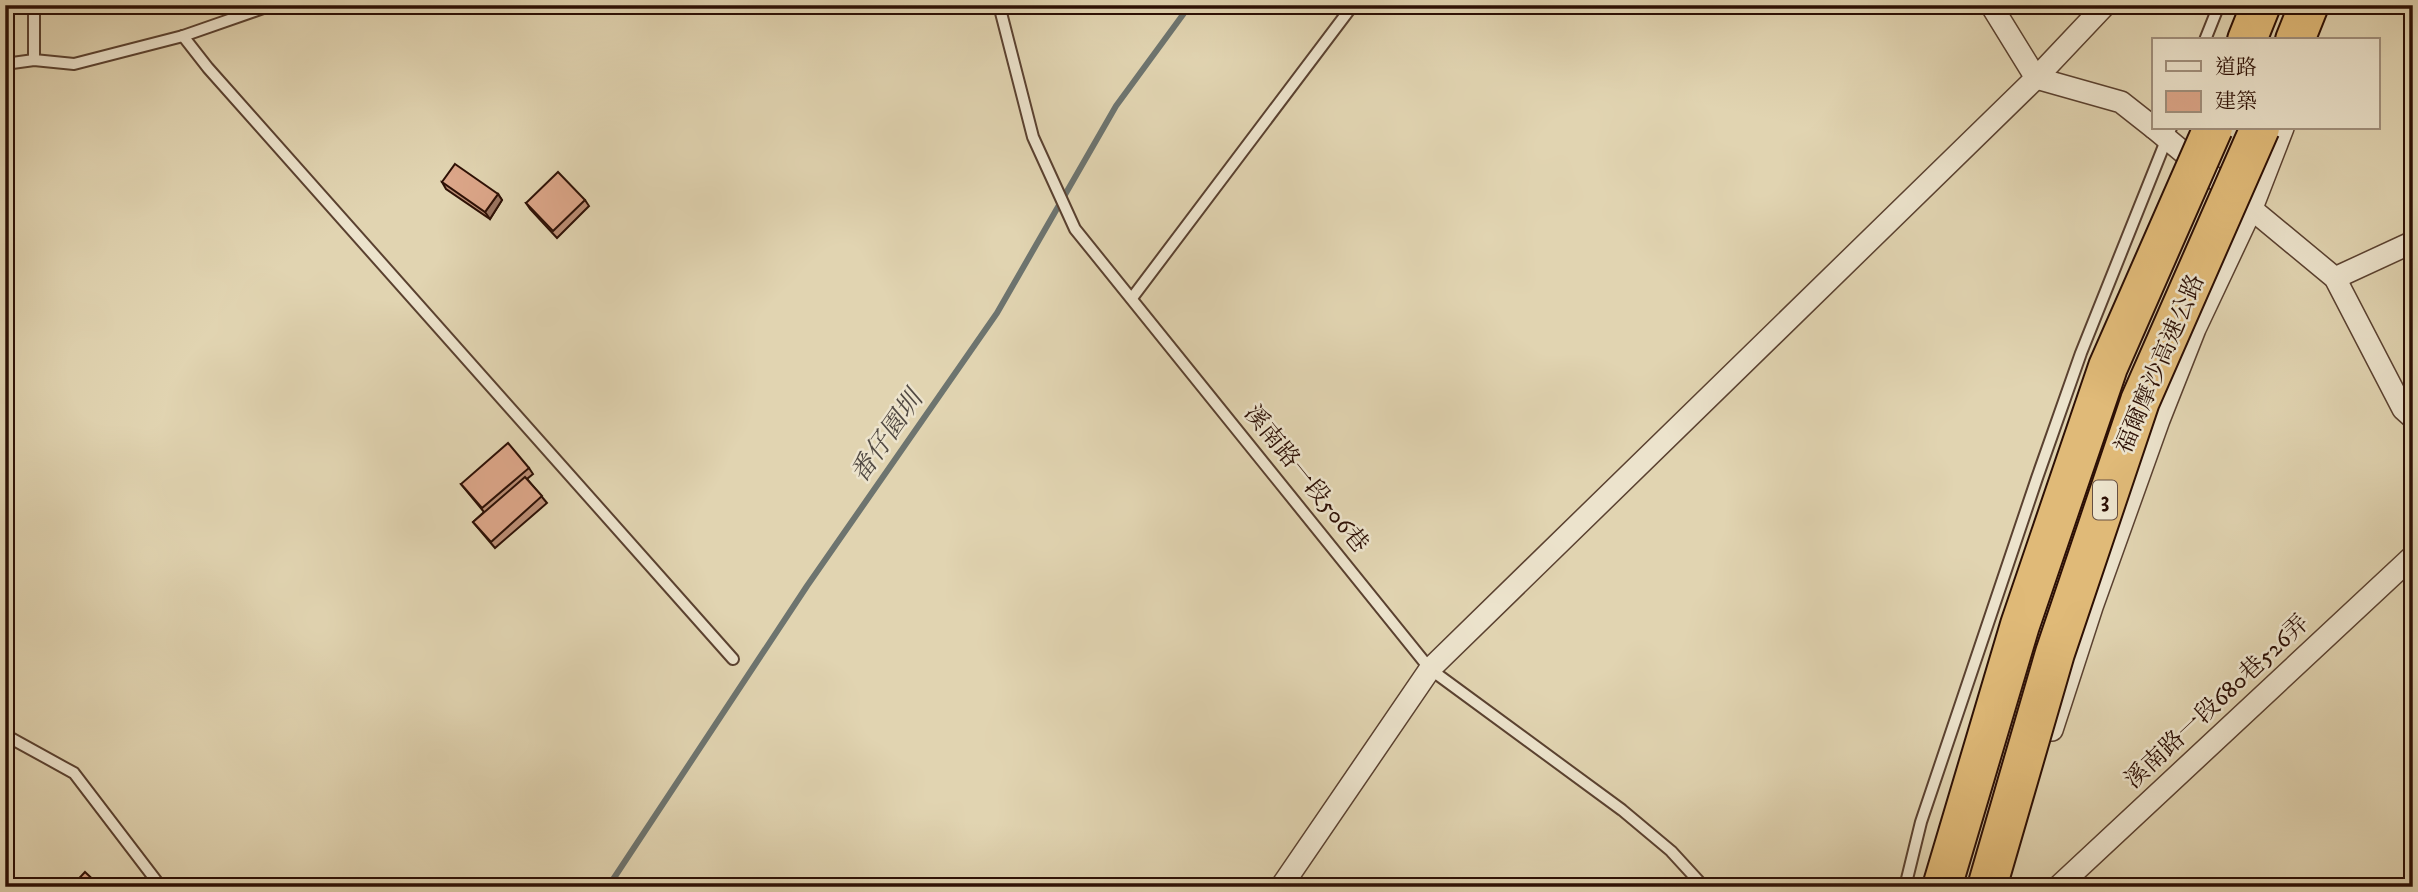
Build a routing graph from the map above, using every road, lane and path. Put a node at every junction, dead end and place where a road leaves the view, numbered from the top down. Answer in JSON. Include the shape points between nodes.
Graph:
{"nodes":[{"id":1,"x":34,"y":5,"type":"edge"},
{"id":2,"x":272,"y":5,"type":"edge"},
{"id":3,"x":999,"y":5,"type":"edge"},
{"id":4,"x":1353,"y":5,"type":"edge"},
{"id":5,"x":1991,"y":5,"type":"edge"},
{"id":6,"x":2105,"y":5,"type":"edge"},
{"id":7,"x":2220,"y":5,"type":"edge"},
{"id":8,"x":2261,"y":5,"type":"edge"},
{"id":9,"x":2309,"y":5,"type":"edge"},
{"id":10,"x":2329,"y":5,"type":"edge"},
{"id":11,"x":183,"y":36,"type":"junction"},
{"id":12,"x":2206,"y":38,"type":"edge"},
{"id":13,"x":2249,"y":38,"type":"edge"},
{"id":14,"x":2296,"y":38,"type":"edge"},
{"id":15,"x":2316,"y":38,"type":"edge"},
{"id":16,"x":34,"y":60,"type":"junction"},
{"id":17,"x":5,"y":64,"type":"edge"},
{"id":18,"x":2036,"y":78,"type":"junction"},
{"id":19,"x":2152,"y":124,"type":"edge"},
{"id":20,"x":2161,"y":130,"type":"edge"},
{"id":21,"x":2212,"y":130,"type":"edge"},
{"id":22,"x":2259,"y":130,"type":"edge"},
{"id":23,"x":2282,"y":130,"type":"edge"},
{"id":24,"x":5,"y":143,"type":"edge"},
{"id":25,"x":5,"y":149,"type":"edge"},
{"id":26,"x":2252,"y":208,"type":"junction"},
{"id":27,"x":2413,"y":242,"type":"edge"},
{"id":28,"x":2335,"y":278,"type":"junction"},
{"id":29,"x":1132,"y":298,"type":"junction"},
{"id":30,"x":2413,"y":418,"type":"edge"},
{"id":31,"x":2413,"y":556,"type":"edge"},
{"id":32,"x":733,"y":659,"type":"dead end"},
{"id":33,"x":1430,"y":669,"type":"junction"},
{"id":34,"x":5,"y":735,"type":"edge"},
{"id":35,"x":161,"y":887,"type":"edge"},
{"id":36,"x":1281,"y":887,"type":"edge"},
{"id":37,"x":1704,"y":887,"type":"edge"},
{"id":38,"x":1905,"y":887,"type":"edge"},
{"id":39,"x":1942,"y":887,"type":"edge"},
{"id":40,"x":1987,"y":887,"type":"edge"},
{"id":41,"x":2007,"y":887,"type":"edge"},
{"id":42,"x":2058,"y":887,"type":"edge"}],
"edges":[{"from":1,"to":16,"type":"lane"},
{"from":2,"to":11,"type":"lane"},
{"from":3,"to":29,"type":"lane","name":"溪南路一段506巷","via":[[1033,137],[1065,208],[1075,229]]},
{"from":4,"to":29,"type":"lane"},
{"from":5,"to":18,"type":"street"},
{"from":6,"to":18,"type":"street"},
{"from":7,"to":12,"type":"lane"},
{"from":8,"to":13,"type":"highway"},
{"from":9,"to":14,"type":"highway"},
{"from":10,"to":15,"type":"street"},
{"from":11,"to":16,"type":"lane","via":[[74,64]]},
{"from":11,"to":32,"type":"lane"},
{"from":16,"to":17,"type":"lane"},
{"from":18,"to":19,"type":"street","via":[[2121,102]]},
{"from":18,"to":33,"type":"street"},
{"from":20,"to":26,"type":"street"},
{"from":20,"to":38,"type":"lane","via":[[2036,478],[1921,822]]},
{"from":21,"to":39,"type":"highway","name":"福爾摩沙高速公路","number":"3","bridge":true,"via":[[2108,367],[2020,625]]},
{"from":22,"to":40,"type":"highway","name":"福爾摩沙高速公路","number":"3","bridge":true,"via":[[2136,414],[2055,653]]},
{"from":23,"to":26,"type":"street"},
{"from":24,"to":25,"type":"lane"},
{"from":26,"to":28,"type":"street"},
{"from":26,"to":41,"type":"street","via":[[2195,329],[2091,607]]},
{"from":27,"to":28,"type":"street"},
{"from":28,"to":30,"type":"street","via":[[2403,409]]},
{"from":29,"to":33,"type":"lane","name":"溪南路一段506巷"},
{"from":31,"to":42,"type":"street","name":"溪南路一段680巷526弄"},
{"from":33,"to":36,"type":"street"},
{"from":33,"to":37,"type":"lane","name":"溪南路一段506巷","via":[[1622,810],[1671,851]]},
{"from":34,"to":35,"type":"lane","via":[[74,773]]}]}
